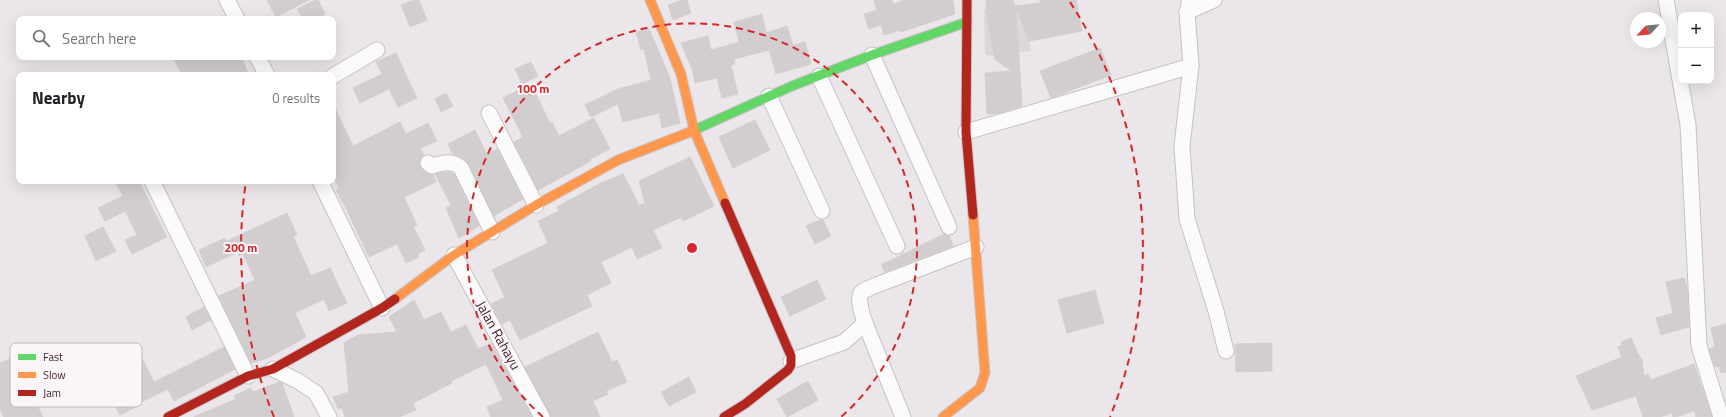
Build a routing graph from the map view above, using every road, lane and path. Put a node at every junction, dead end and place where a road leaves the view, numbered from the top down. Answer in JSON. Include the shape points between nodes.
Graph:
{"nodes":[{"id":1,"x":227,"y":0,"type":"edge"},
{"id":2,"x":650,"y":0,"type":"edge"},
{"id":3,"x":967,"y":0,"type":"edge"},
{"id":4,"x":1214,"y":0,"type":"edge"},
{"id":5,"x":1666,"y":0,"type":"edge"},
{"id":6,"x":1189,"y":6,"type":"edge"},
{"id":7,"x":235,"y":16,"type":"edge"},
{"id":8,"x":967,"y":22,"type":"junction"},
{"id":9,"x":377,"y":50,"type":"dead end"},
{"id":10,"x":872,"y":55,"type":"junction"},
{"id":11,"x":259,"y":60,"type":"edge"},
{"id":12,"x":1191,"y":66,"type":"junction"},
{"id":13,"x":265,"y":72,"type":"edge"},
{"id":14,"x":336,"y":74,"type":"edge"},
{"id":15,"x":818,"y":76,"type":"junction"},
{"id":16,"x":769,"y":96,"type":"junction"},
{"id":17,"x":489,"y":113,"type":"dead end"},
{"id":18,"x":694,"y":130,"type":"junction"},
{"id":19,"x":966,"y":132,"type":"junction"},
{"id":20,"x":428,"y":163,"type":"dead end"},
{"id":21,"x":153,"y":184,"type":"edge"},
{"id":22,"x":321,"y":184,"type":"edge"},
{"id":23,"x":536,"y":206,"type":"junction"},
{"id":24,"x":822,"y":211,"type":"dead end"},
{"id":25,"x":949,"y":227,"type":"dead end"},
{"id":26,"x":492,"y":232,"type":"junction"},
{"id":27,"x":897,"y":246,"type":"dead end"},
{"id":28,"x":976,"y":247,"type":"junction"},
{"id":29,"x":454,"y":255,"type":"junction"},
{"id":30,"x":382,"y":308,"type":"junction"},
{"id":31,"x":865,"y":323,"type":"junction"},
{"id":32,"x":1226,"y":351,"type":"dead end"},
{"id":33,"x":791,"y":361,"type":"junction"},
{"id":34,"x":274,"y":369,"type":"junction"},
{"id":35,"x":248,"y":376,"type":"junction"},
{"id":36,"x":168,"y":417,"type":"edge"},
{"id":37,"x":329,"y":417,"type":"edge"},
{"id":38,"x":542,"y":417,"type":"edge"},
{"id":39,"x":724,"y":417,"type":"edge"},
{"id":40,"x":903,"y":417,"type":"edge"},
{"id":41,"x":943,"y":417,"type":"edge"},
{"id":42,"x":1721,"y":417,"type":"edge"}],
"edges":[{"from":1,"to":7,"type":"street"},
{"from":2,"to":18,"type":"street","via":[[681,74]]},
{"from":3,"to":8,"type":"street"},
{"from":4,"to":6,"type":"street"},
{"from":5,"to":42,"type":"street","via":[[1688,125],[1699,346]]},
{"from":6,"to":12,"type":"street"},
{"from":8,"to":10,"type":"street"},
{"from":8,"to":19,"type":"street"},
{"from":9,"to":14,"type":"street"},
{"from":10,"to":15,"type":"street"},
{"from":10,"to":25,"type":"street"},
{"from":11,"to":13,"type":"street"},
{"from":12,"to":19,"type":"street"},
{"from":12,"to":32,"type":"street","via":[[1182,146],[1187,219]]},
{"from":15,"to":16,"type":"street"},
{"from":15,"to":27,"type":"street"},
{"from":16,"to":18,"type":"street"},
{"from":16,"to":24,"type":"street"},
{"from":17,"to":23,"type":"street"},
{"from":18,"to":23,"type":"street","via":[[618,160]]},
{"from":18,"to":33,"type":"street"},
{"from":19,"to":28,"type":"street"},
{"from":20,"to":26,"type":"street","via":[[432,166],[451,163],[461,168]]},
{"from":21,"to":35,"type":"street"},
{"from":22,"to":30,"type":"street"},
{"from":23,"to":26,"type":"street"},
{"from":26,"to":29,"type":"street"},
{"from":28,"to":31,"type":"street","via":[[862,292],[860,305]]},
{"from":28,"to":41,"type":"street","via":[[985,373],[980,388]]},
{"from":29,"to":30,"type":"street"},
{"from":29,"to":38,"type":"street","name":"Jalan Rahayu"},
{"from":30,"to":34,"type":"street"},
{"from":31,"to":33,"type":"street","via":[[844,342]]},
{"from":31,"to":40,"type":"street"},
{"from":33,"to":39,"type":"street","via":[[788,370]]},
{"from":34,"to":35,"type":"street"},
{"from":34,"to":37,"type":"street","via":[[316,393]]},
{"from":35,"to":36,"type":"street"}]}
